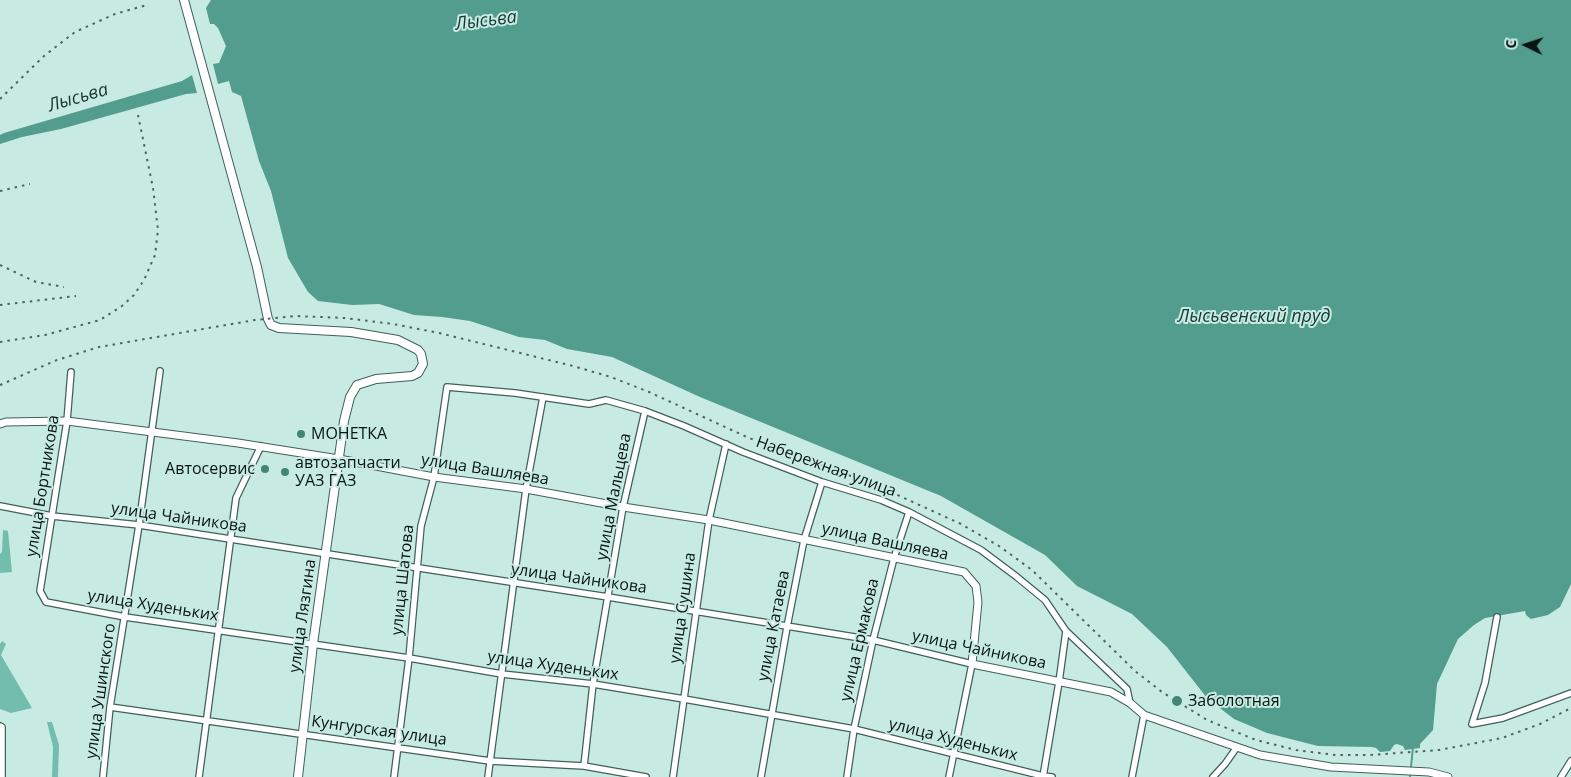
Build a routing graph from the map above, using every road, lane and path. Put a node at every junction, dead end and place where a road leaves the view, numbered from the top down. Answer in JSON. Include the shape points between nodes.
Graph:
{"nodes":[{"id":1,"x":184,"y":0,"type":"edge"},
{"id":2,"x":160,"y":371,"type":"dead end"},
{"id":3,"x":71,"y":372,"type":"dead end"},
{"id":4,"x":447,"y":387,"type":"joint"},
{"id":5,"x":543,"y":397,"type":"junction"},
{"id":6,"x":645,"y":411,"type":"junction"},
{"id":7,"x":67,"y":421,"type":"junction"},
{"id":8,"x":0,"y":424,"type":"edge"},
{"id":9,"x":151,"y":432,"type":"junction"},
{"id":10,"x":726,"y":444,"type":"junction"},
{"id":11,"x":261,"y":446,"type":"junction"},
{"id":12,"x":339,"y":459,"type":"junction"},
{"id":13,"x":434,"y":477,"type":"junction"},
{"id":14,"x":822,"y":482,"type":"junction"},
{"id":15,"x":526,"y":489,"type":"junction"},
{"id":16,"x":0,"y":506,"type":"edge"},
{"id":17,"x":623,"y":507,"type":"junction"},
{"id":18,"x":909,"y":512,"type":"junction"},
{"id":19,"x":52,"y":516,"type":"junction"},
{"id":20,"x":709,"y":520,"type":"junction"},
{"id":21,"x":139,"y":526,"type":"junction"},
{"id":22,"x":230,"y":539,"type":"junction"},
{"id":23,"x":804,"y":540,"type":"junction"},
{"id":24,"x":326,"y":554,"type":"junction"},
{"id":25,"x":894,"y":558,"type":"junction"},
{"id":26,"x":418,"y":568,"type":"junction"},
{"id":27,"x":514,"y":583,"type":"junction"},
{"id":28,"x":608,"y":596,"type":"junction"},
{"id":29,"x":46,"y":602,"type":"joint"},
{"id":30,"x":696,"y":611,"type":"junction"},
{"id":31,"x":125,"y":617,"type":"junction"},
{"id":32,"x":1497,"y":617,"type":"dead end"},
{"id":33,"x":786,"y":627,"type":"junction"},
{"id":34,"x":217,"y":631,"type":"junction"},
{"id":35,"x":1066,"y":631,"type":"junction"},
{"id":36,"x":873,"y":640,"type":"junction"},
{"id":37,"x":313,"y":644,"type":"junction"},
{"id":38,"x":409,"y":658,"type":"junction"},
{"id":39,"x":972,"y":664,"type":"junction"},
{"id":40,"x":502,"y":674,"type":"junction"},
{"id":41,"x":1060,"y":682,"type":"junction"},
{"id":42,"x":593,"y":684,"type":"junction"},
{"id":43,"x":1571,"y":693,"type":"edge"},
{"id":44,"x":684,"y":699,"type":"junction"},
{"id":45,"x":1130,"y":704,"type":"junction"},
{"id":46,"x":110,"y":707,"type":"junction"},
{"id":47,"x":771,"y":715,"type":"junction"},
{"id":48,"x":1144,"y":715,"type":"junction"},
{"id":49,"x":205,"y":719,"type":"junction"},
{"id":50,"x":1,"y":726,"type":"edge"},
{"id":51,"x":854,"y":729,"type":"junction"},
{"id":52,"x":302,"y":735,"type":"junction"},
{"id":53,"x":398,"y":746,"type":"junction"},
{"id":54,"x":1237,"y":747,"type":"junction"},
{"id":55,"x":954,"y":754,"type":"junction"},
{"id":56,"x":490,"y":761,"type":"junction"},
{"id":57,"x":1571,"y":761,"type":"edge"},
{"id":58,"x":584,"y":766,"type":"junction"},
{"id":59,"x":2,"y":777,"type":"edge"},
{"id":60,"x":103,"y":777,"type":"edge"},
{"id":61,"x":199,"y":777,"type":"edge"},
{"id":62,"x":298,"y":777,"type":"edge"},
{"id":63,"x":394,"y":777,"type":"edge"},
{"id":64,"x":488,"y":777,"type":"edge"},
{"id":65,"x":646,"y":777,"type":"edge"},
{"id":66,"x":673,"y":777,"type":"edge"},
{"id":67,"x":761,"y":777,"type":"edge"},
{"id":68,"x":847,"y":777,"type":"edge"},
{"id":69,"x":949,"y":777,"type":"edge"},
{"id":70,"x":1043,"y":777,"type":"edge"},
{"id":71,"x":1052,"y":777,"type":"edge"},
{"id":72,"x":1132,"y":777,"type":"edge"},
{"id":73,"x":1213,"y":777,"type":"edge"},
{"id":74,"x":1448,"y":777,"type":"edge"},
{"id":75,"x":1562,"y":777,"type":"edge"}],
"edges":[{"from":1,"to":12,"type":"main road","name":"улица Лязгина","via":[[271,325],[388,338],[405,342],[421,354],[423,364],[412,376],[376,379],[357,385],[350,397],[344,421]]},
{"from":2,"to":9,"type":"street","name":"улица Ушинского"},
{"from":3,"to":7,"type":"street","name":"улица Бортникова"},
{"from":4,"to":5,"type":"street","name":"Набережная улица"},
{"from":4,"to":13,"type":"street","name":"улица Шатова"},
{"from":5,"to":6,"type":"street","name":"Набережная улица","via":[[589,404],[606,400]]},
{"from":5,"to":15,"type":"street"},
{"from":6,"to":10,"type":"street","name":"Набережная улица"},
{"from":6,"to":17,"type":"street","name":"улица Мальцева"},
{"from":7,"to":8,"type":"street","name":"улица Вашляева"},
{"from":7,"to":9,"type":"street","name":"улица Вашляева"},
{"from":7,"to":19,"type":"street","name":"улица Бортникова"},
{"from":9,"to":11,"type":"street","name":"улица Вашляева"},
{"from":9,"to":21,"type":"street","name":"улица Ушинского"},
{"from":10,"to":14,"type":"street","name":"Набережная улица"},
{"from":10,"to":20,"type":"street","name":"улица Сушина"},
{"from":11,"to":12,"type":"street","name":"улица Вашляева"},
{"from":11,"to":22,"type":"street","via":[[236,498]]},
{"from":12,"to":13,"type":"street","name":"улица Вашляева"},
{"from":12,"to":24,"type":"main road","name":"улица Лязгина"},
{"from":13,"to":15,"type":"street","name":"улица Вашляева"},
{"from":13,"to":26,"type":"street","name":"улица Шатова","via":[[421,526]]},
{"from":14,"to":18,"type":"street","name":"Набережная улица"},
{"from":14,"to":23,"type":"street","name":"улица Катаева"},
{"from":15,"to":17,"type":"street","name":"улица Вашляева"},
{"from":15,"to":27,"type":"street"},
{"from":16,"to":19,"type":"street","name":"улица Чайникова"},
{"from":17,"to":20,"type":"street","name":"улица Вашляева"},
{"from":17,"to":28,"type":"street","name":"улица Мальцева"},
{"from":18,"to":25,"type":"street","name":"улица Ермакова"},
{"from":18,"to":35,"type":"street","name":"Набережная улица","via":[[981,550],[1017,576],[1045,600]]},
{"from":19,"to":21,"type":"street","name":"улица Чайникова"},
{"from":19,"to":29,"type":"street","name":"улица Бортникова","via":[[40,591]]},
{"from":20,"to":23,"type":"street","name":"улица Вашляева"},
{"from":20,"to":30,"type":"street","name":"улица Сушина"},
{"from":21,"to":22,"type":"street","name":"улица Чайникова"},
{"from":21,"to":31,"type":"street","name":"улица Ушинского"},
{"from":22,"to":24,"type":"street","name":"улица Чайникова"},
{"from":22,"to":34,"type":"street"},
{"from":23,"to":25,"type":"street","name":"улица Вашляева"},
{"from":23,"to":33,"type":"street","name":"улица Катаева"},
{"from":24,"to":26,"type":"street","name":"улица Чайникова"},
{"from":24,"to":37,"type":"main road","name":"улица Лязгина"},
{"from":25,"to":36,"type":"street","name":"улица Ермакова"},
{"from":25,"to":39,"type":"street","name":"улица Вашляева","via":[[964,572],[976,586],[978,602]]},
{"from":26,"to":27,"type":"street","name":"улица Чайникова"},
{"from":26,"to":38,"type":"street","name":"улица Шатова"},
{"from":27,"to":28,"type":"street","name":"улица Чайникова"},
{"from":27,"to":40,"type":"street"},
{"from":28,"to":30,"type":"street","name":"улица Чайникова"},
{"from":28,"to":42,"type":"street","name":"улица Мальцева"},
{"from":29,"to":31,"type":"street","name":"улица Худеньких"},
{"from":30,"to":33,"type":"street","name":"улица Чайникова"},
{"from":30,"to":44,"type":"street","name":"улица Сушина"},
{"from":31,"to":34,"type":"street","name":"улица Худеньких"},
{"from":31,"to":46,"type":"street","name":"улица Ушинского"},
{"from":32,"to":43,"type":"street","via":[[1485,683],[1472,724],[1503,718]]},
{"from":33,"to":36,"type":"street","name":"улица Чайникова"},
{"from":33,"to":47,"type":"street","name":"улица Катаева"},
{"from":34,"to":37,"type":"street","name":"улица Худеньких"},
{"from":34,"to":49,"type":"street"},
{"from":35,"to":41,"type":"street"},
{"from":35,"to":45,"type":"street","name":"Набережная улица","via":[[1127,690]]},
{"from":36,"to":39,"type":"street","name":"улица Чайникова"},
{"from":36,"to":51,"type":"street","name":"улица Ермакова"},
{"from":37,"to":38,"type":"street","name":"улица Худеньких"},
{"from":37,"to":52,"type":"main road","name":"улица Лязгина"},
{"from":38,"to":40,"type":"street","name":"улица Худеньких"},
{"from":38,"to":53,"type":"street","name":"улица Шатова"},
{"from":39,"to":41,"type":"street","name":"улица Чайникова"},
{"from":39,"to":55,"type":"street"},
{"from":40,"to":42,"type":"street","name":"улица Худеньких"},
{"from":40,"to":56,"type":"street"},
{"from":41,"to":45,"type":"street","name":"улица Чайникова","via":[[1111,692]]},
{"from":41,"to":70,"type":"street"},
{"from":42,"to":44,"type":"street","name":"улица Худеньких"},
{"from":42,"to":58,"type":"street","name":"улица Мальцева"},
{"from":44,"to":47,"type":"street","name":"улица Худеньких"},
{"from":44,"to":66,"type":"street","name":"улица Сушина"},
{"from":45,"to":48,"type":"street","name":"улица Чайникова"},
{"from":46,"to":49,"type":"street","name":"Кунгурская улица"},
{"from":46,"to":60,"type":"street","name":"улица Ушинского"},
{"from":47,"to":51,"type":"street","name":"улица Худеньких"},
{"from":47,"to":67,"type":"street","name":"улица Катаева"},
{"from":48,"to":54,"type":"street","name":"улица Чайникова"},
{"from":48,"to":72,"type":"street"},
{"from":49,"to":52,"type":"street","name":"Кунгурская улица"},
{"from":49,"to":61,"type":"street"},
{"from":50,"to":59,"type":"street"},
{"from":51,"to":55,"type":"street","name":"улица Худеньких"},
{"from":51,"to":68,"type":"street","name":"улица Ермакова"},
{"from":52,"to":53,"type":"street","name":"Кунгурская улица"},
{"from":52,"to":62,"type":"main road","name":"улица Лязгина"},
{"from":53,"to":56,"type":"street","name":"Кунгурская улица"},
{"from":53,"to":63,"type":"street","name":"улица Шатова"},
{"from":54,"to":73,"type":"street"},
{"from":54,"to":74,"type":"street","name":"улица Чайникова","via":[[1260,755],[1331,767],[1429,772]]},
{"from":55,"to":69,"type":"street"},
{"from":55,"to":70,"type":"street","name":"улица Худеньких"},
{"from":56,"to":58,"type":"street","name":"Кунгурская улица"},
{"from":56,"to":64,"type":"street"},
{"from":57,"to":75,"type":"street"},
{"from":58,"to":65,"type":"street","name":"Кунгурская улица"},
{"from":70,"to":71,"type":"street","name":"улица Худеньких"}]}
